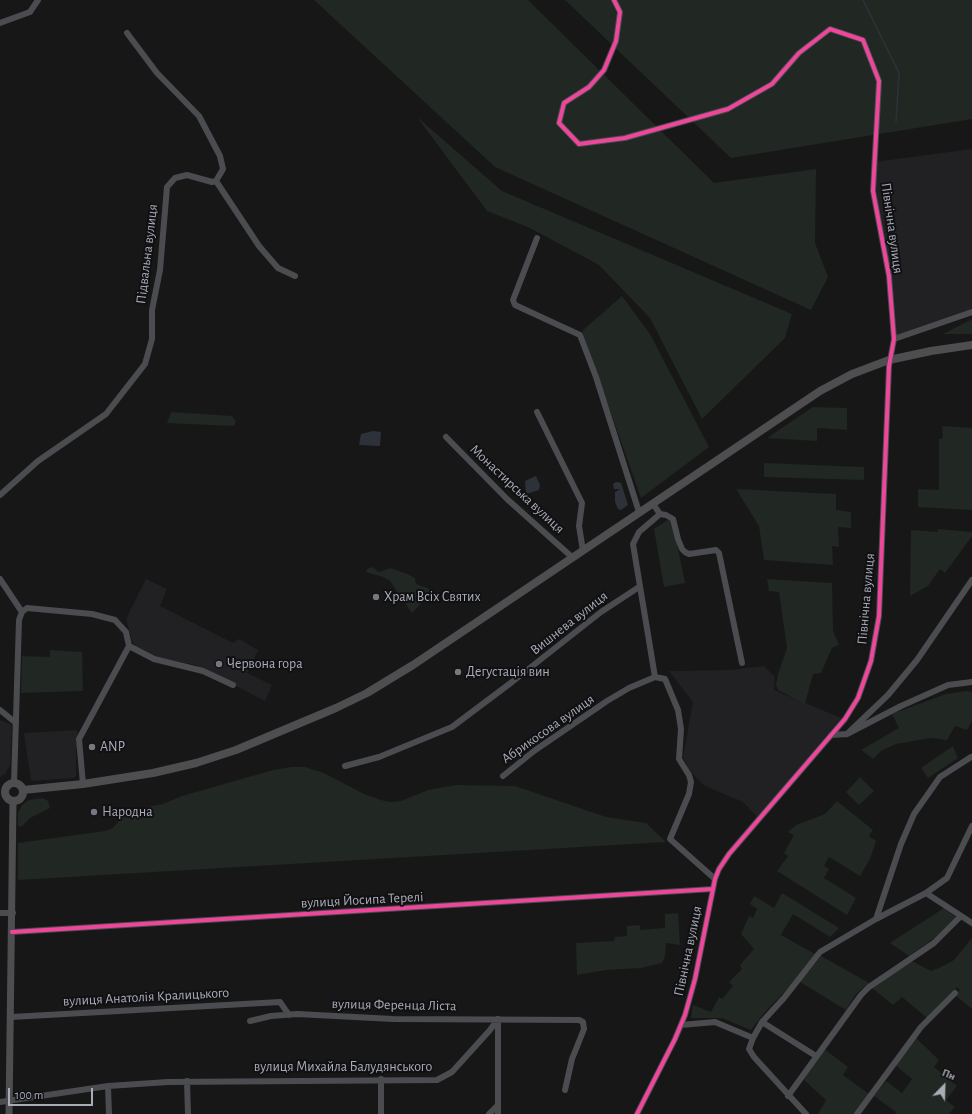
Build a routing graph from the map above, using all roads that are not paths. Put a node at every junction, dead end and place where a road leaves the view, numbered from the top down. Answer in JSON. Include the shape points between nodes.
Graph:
{"nodes":[{"id":1,"x":38,"y":0,"type":"edge"},
{"id":2,"x":614,"y":0,"type":"edge"},
{"id":3,"x":0,"y":23,"type":"edge"},
{"id":4,"x":127,"y":33,"type":"dead end"},
{"id":5,"x":216,"y":181,"type":"junction"},
{"id":6,"x":537,"y":238,"type":"dead end"},
{"id":7,"x":295,"y":276,"type":"dead end"},
{"id":8,"x":972,"y":312,"type":"edge"},
{"id":9,"x":894,"y":339,"type":"junction"},
{"id":10,"x":972,"y":346,"type":"edge"},
{"id":11,"x":889,"y":360,"type":"junction"},
{"id":12,"x":537,"y":412,"type":"dead end"},
{"id":13,"x":446,"y":437,"type":"dead end"},
{"id":14,"x":0,"y":495,"type":"edge"},
{"id":15,"x":653,"y":504,"type":"junction"},
{"id":16,"x":639,"y":512,"type":"junction"},
{"id":17,"x":660,"y":514,"type":"junction"},
{"id":18,"x":583,"y":551,"type":"junction"},
{"id":19,"x":573,"y":558,"type":"junction"},
{"id":20,"x":0,"y":580,"type":"edge"},
{"id":21,"x":972,"y":580,"type":"edge"},
{"id":22,"x":639,"y":587,"type":"junction"},
{"id":23,"x":22,"y":612,"type":"junction"},
{"id":24,"x":129,"y":646,"type":"junction"},
{"id":25,"x":742,"y":663,"type":"dead end"},
{"id":26,"x":655,"y":677,"type":"junction"},
{"id":27,"x":972,"y":682,"type":"edge"},
{"id":28,"x":233,"y":685,"type":"dead end"},
{"id":29,"x":0,"y":710,"type":"edge"},
{"id":30,"x":16,"y":723,"type":"junction"},
{"id":31,"x":847,"y":734,"type":"junction"},
{"id":32,"x":831,"y":735,"type":"junction"},
{"id":33,"x":971,"y":757,"type":"dead end"},
{"id":34,"x":345,"y":766,"type":"dead end"},
{"id":35,"x":503,"y":776,"type":"dead end"},
{"id":36,"x":14,"y":783,"type":"junction"},
{"id":37,"x":83,"y":784,"type":"junction"},
{"id":38,"x":23,"y":790,"type":"junction"},
{"id":39,"x":3,"y":793,"type":"edge"},
{"id":40,"x":13,"y":801,"type":"junction"},
{"id":41,"x":972,"y":826,"type":"edge"},
{"id":42,"x":715,"y":879,"type":"junction"},
{"id":43,"x":713,"y":889,"type":"junction"},
{"id":44,"x":926,"y":893,"type":"junction"},
{"id":45,"x":0,"y":913,"type":"edge"},
{"id":46,"x":13,"y":913,"type":"junction"},
{"id":47,"x":961,"y":916,"type":"junction"},
{"id":48,"x":876,"y":920,"type":"junction"},
{"id":49,"x":972,"y":923,"type":"edge"},
{"id":50,"x":12,"y":932,"type":"junction"},
{"id":51,"x":955,"y":993,"type":"dead end"},
{"id":52,"x":288,"y":1012,"type":"junction"},
{"id":53,"x":10,"y":1017,"type":"junction"},
{"id":54,"x":498,"y":1019,"type":"junction"},
{"id":55,"x":250,"y":1021,"type":"dead end"},
{"id":56,"x":762,"y":1022,"type":"junction"},
{"id":57,"x":681,"y":1025,"type":"junction"},
{"id":58,"x":753,"y":1038,"type":"junction"},
{"id":59,"x":816,"y":1056,"type":"junction"},
{"id":60,"x":381,"y":1079,"type":"junction"},
{"id":61,"x":187,"y":1081,"type":"junction"},
{"id":62,"x":108,"y":1086,"type":"junction"},
{"id":63,"x":565,"y":1090,"type":"dead end"},
{"id":64,"x":788,"y":1096,"type":"junction"},
{"id":65,"x":9,"y":1100,"type":"junction"},
{"id":66,"x":0,"y":1102,"type":"edge"},
{"id":67,"x":498,"y":1105,"type":"junction"},
{"id":68,"x":9,"y":1114,"type":"edge"},
{"id":69,"x":109,"y":1114,"type":"edge"},
{"id":70,"x":188,"y":1114,"type":"edge"},
{"id":71,"x":381,"y":1114,"type":"edge"},
{"id":72,"x":489,"y":1114,"type":"edge"},
{"id":73,"x":498,"y":1114,"type":"edge"},
{"id":74,"x":637,"y":1114,"type":"edge"},
{"id":75,"x":806,"y":1114,"type":"edge"},
{"id":76,"x":857,"y":1114,"type":"edge"}],
"edges":[{"from":1,"to":3,"type":"street","via":[[30,12]]},
{"from":2,"to":9,"type":"street","name":"Північна вулиця","via":[[620,12],[616,41],[604,70],[589,86],[564,103],[562,110],[559,123],[579,144],[625,138],[728,108],[772,84],[799,53],[830,29],[863,40],[879,81],[873,192],[889,276]]},
{"from":4,"to":5,"type":"street","via":[[158,73],[199,116],[220,156],[223,169]]},
{"from":5,"to":7,"type":"street","via":[[278,268]]},
{"from":5,"to":14,"type":"street","name":"Підвальна вулиця","via":[[187,175],[175,178],[167,187],[160,270],[152,310],[152,339],[145,364],[106,414],[38,461]]},
{"from":6,"to":16,"type":"street","via":[[513,300],[515,305],[580,335]]},
{"from":8,"to":9,"type":"street"},
{"from":9,"to":11,"type":"street","name":"Північна вулиця"},
{"from":10,"to":11,"type":"highway"},
{"from":11,"to":15,"type":"highway","via":[[852,374],[820,391]]},
{"from":11,"to":32,"type":"street","name":"Північна вулиця","via":[[876,639],[858,698]]},
{"from":12,"to":18,"type":"street","name":"Монастирська вулиця","via":[[582,503],[579,526]]},
{"from":13,"to":19,"type":"street","name":"Монастирська вулиця","via":[[507,499]]},
{"from":15,"to":16,"type":"highway"},
{"from":15,"to":17,"type":"street"},
{"from":16,"to":18,"type":"highway"},
{"from":17,"to":22,"type":"street","via":[[644,527],[634,540]]},
{"from":17,"to":25,"type":"street","via":[[672,519],[685,552],[689,554],[716,550],[719,553]]},
{"from":18,"to":19,"type":"highway"},
{"from":19,"to":37,"type":"highway","via":[[414,665],[336,708],[244,747],[196,763]]},
{"from":20,"to":23,"type":"street"},
{"from":21,"to":31,"type":"street","via":[[917,660],[888,695]]},
{"from":22,"to":26,"type":"street"},
{"from":22,"to":34,"type":"street","name":"Вишнева вулиця","via":[[601,612],[452,728],[379,757]]},
{"from":23,"to":24,"type":"street","via":[[27,608],[92,614],[115,620],[126,632]]},
{"from":23,"to":30,"type":"street","via":[[19,620]]},
{"from":24,"to":28,"type":"street","via":[[154,659],[204,671]]},
{"from":24,"to":37,"type":"street","via":[[79,739]]},
{"from":26,"to":35,"type":"street","name":"Абрикосова вулиця","via":[[607,701]]},
{"from":26,"to":42,"type":"street","via":[[665,679],[678,710],[681,729],[678,759],[691,782],[689,794],[670,840]]},
{"from":27,"to":31,"type":"street","via":[[948,685],[922,695]]},
{"from":29,"to":30,"type":"street"},
{"from":30,"to":36,"type":"street"},
{"from":31,"to":32,"type":"street"},
{"from":32,"to":42,"type":"street","name":"Північна вулиця","via":[[729,854]]},
{"from":33,"to":48,"type":"street","via":[[940,777],[914,814],[891,872]]},
{"from":36,"to":38,"type":"highway"},
{"from":36,"to":39,"type":"highway","via":[[7,786]]},
{"from":37,"to":38,"type":"highway"},
{"from":38,"to":40,"type":"highway","via":[[19,799]]},
{"from":39,"to":40,"type":"highway"},
{"from":40,"to":46,"type":"main road"},
{"from":41,"to":44,"type":"street","via":[[946,878]]},
{"from":42,"to":43,"type":"street","name":"Північна вулиця"},
{"from":43,"to":50,"type":"street","name":"вулиця Йосипа Терелі"},
{"from":43,"to":57,"type":"street","name":"Північна вулиця","via":[[695,979]]},
{"from":44,"to":47,"type":"street"},
{"from":44,"to":48,"type":"street"},
{"from":45,"to":46,"type":"street"},
{"from":46,"to":50,"type":"main road"},
{"from":47,"to":49,"type":"street"},
{"from":47,"to":59,"type":"street","via":[[934,943],[869,987]]},
{"from":48,"to":56,"type":"street","via":[[820,952]]},
{"from":50,"to":53,"type":"main road"},
{"from":51,"to":76,"type":"street","via":[[921,1026]]},
{"from":52,"to":53,"type":"street","name":"вулиця Анатолія Кралицького","via":[[280,1002]]},
{"from":52,"to":54,"type":"street","name":"вулиця Ференца Ліста","via":[[378,1018]]},
{"from":52,"to":55,"type":"street","name":"вулиця Ференца Ліста"},
{"from":53,"to":65,"type":"main road"},
{"from":54,"to":60,"type":"street","name":"вулиця Михайла Балудянського","via":[[465,1058],[444,1077],[437,1080]]},
{"from":54,"to":63,"type":"street","name":"вулиця Ференца Ліста","via":[[575,1019],[583,1022],[584,1029],[572,1059]]},
{"from":54,"to":67,"type":"street"},
{"from":56,"to":58,"type":"street"},
{"from":56,"to":59,"type":"street"},
{"from":57,"to":58,"type":"street","via":[[715,1022]]},
{"from":57,"to":74,"type":"street","name":"Північна вулиця"},
{"from":58,"to":64,"type":"street","via":[[749,1048]]},
{"from":59,"to":64,"type":"street"},
{"from":60,"to":61,"type":"street","name":"вулиця Михайла Балудянського"},
{"from":60,"to":71,"type":"street"},
{"from":61,"to":62,"type":"street","name":"вулиця Михайла Балудянського"},
{"from":61,"to":70,"type":"street"},
{"from":62,"to":65,"type":"street","name":"вулиця Михайла Балудянського"},
{"from":62,"to":69,"type":"street"},
{"from":64,"to":75,"type":"street"},
{"from":65,"to":66,"type":"street","name":"вулиця Михайла Балудянського"},
{"from":65,"to":68,"type":"main road"},
{"from":67,"to":72,"type":"street"},
{"from":67,"to":73,"type":"street"}]}
